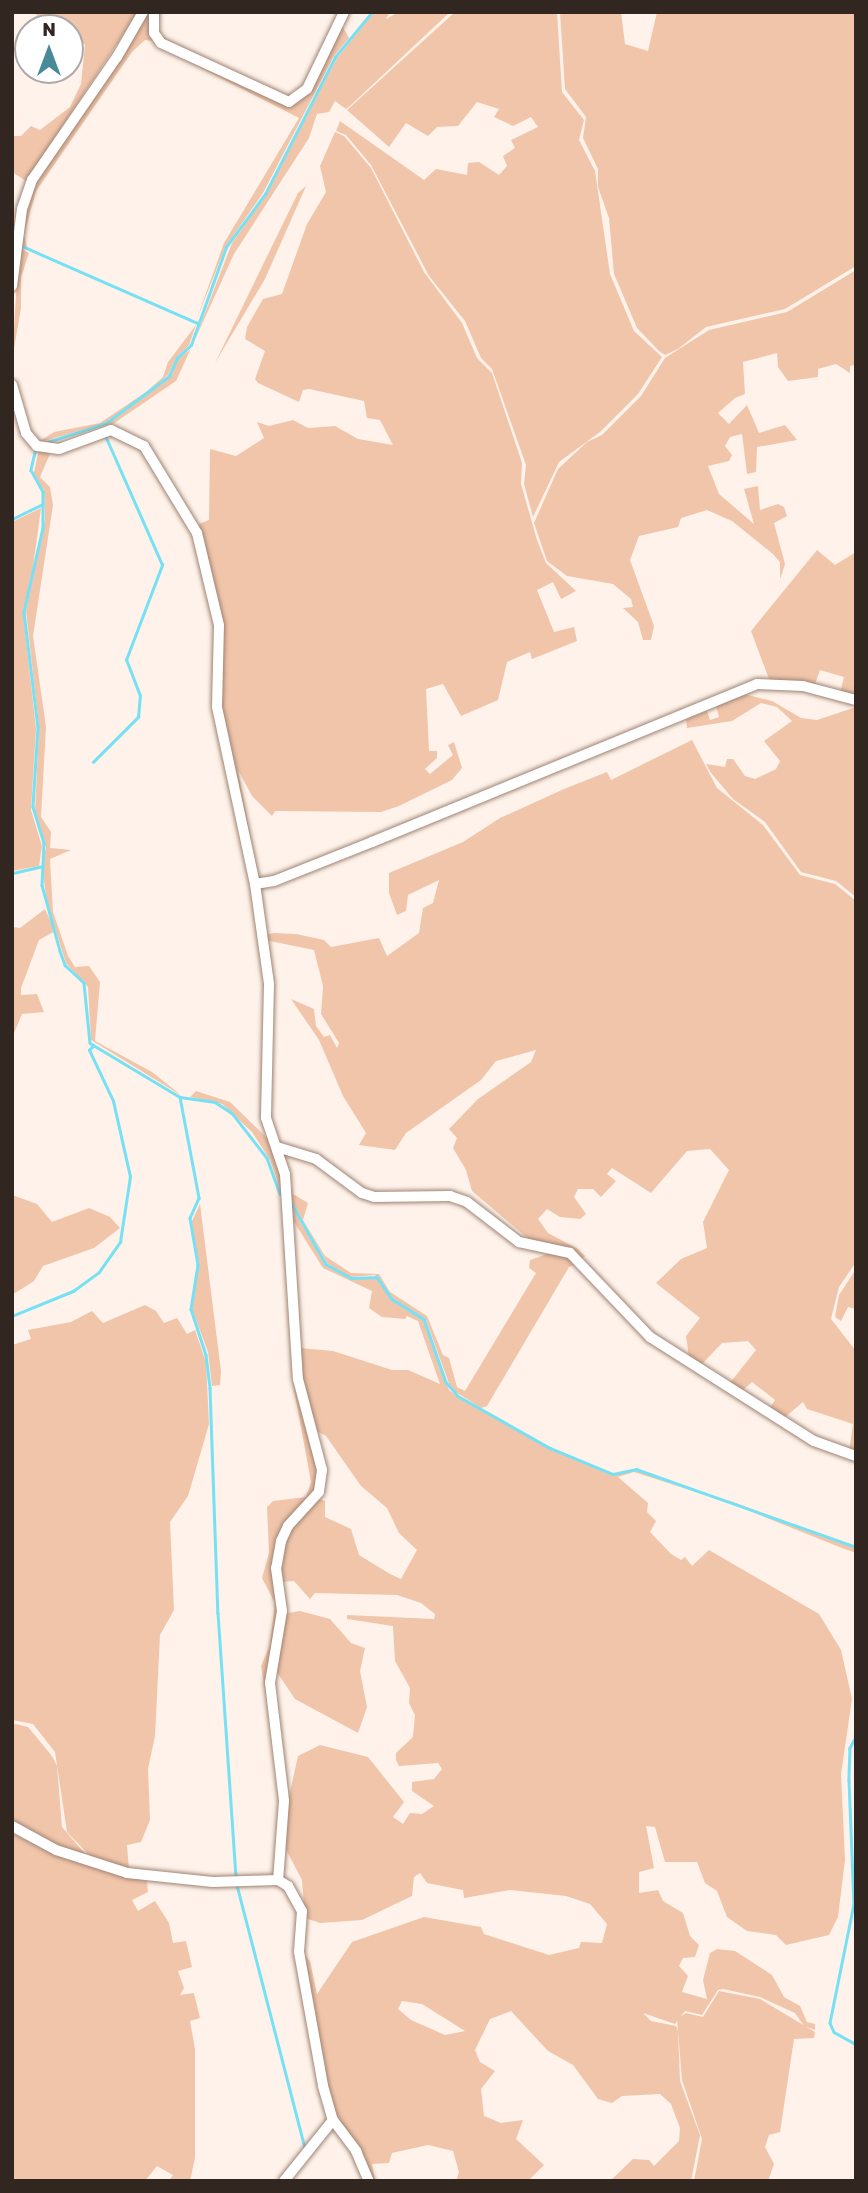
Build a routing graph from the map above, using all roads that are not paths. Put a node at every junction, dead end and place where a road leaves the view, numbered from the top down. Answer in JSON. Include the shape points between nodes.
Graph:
{"nodes":[{"id":1,"x":143,"y":12,"type":"edge"},
{"id":2,"x":154,"y":12,"type":"edge"},
{"id":3,"x":344,"y":12,"type":"edge"},
{"id":4,"x":12,"y":286,"type":"edge"},
{"id":5,"x":12,"y":385,"type":"edge"},
{"id":6,"x":856,"y":700,"type":"edge"},
{"id":7,"x":254,"y":884,"type":"junction"},
{"id":8,"x":277,"y":1147,"type":"junction"},
{"id":9,"x":856,"y":1456,"type":"edge"},
{"id":10,"x":12,"y":1826,"type":"edge"},
{"id":11,"x":278,"y":1880,"type":"junction"},
{"id":12,"x":334,"y":2120,"type":"junction"},
{"id":13,"x":284,"y":2181,"type":"edge"},
{"id":14,"x":369,"y":2181,"type":"edge"}],
"edges":[{"from":1,"to":4,"type":"street","via":[[32,180],[22,209]]},
{"from":2,"to":3,"type":"street","via":[[154,33],[161,43],[289,102],[307,89]]},
{"from":5,"to":7,"type":"street","via":[[26,433],[37,446],[59,449],[111,430],[135,438],[170,484],[197,533],[219,625],[218,716]]},
{"from":6,"to":7,"type":"street","via":[[803,686],[757,684],[274,881]]},
{"from":7,"to":8,"type":"street","via":[[271,1004],[266,1118]]},
{"from":8,"to":9,"type":"street","via":[[316,1159],[362,1193],[374,1197],[450,1196],[467,1202],[519,1242],[570,1253],[650,1337],[814,1441]]},
{"from":8,"to":11,"type":"street","via":[[285,1174],[300,1397],[320,1460],[322,1484],[288,1526],[276,1568],[282,1611],[270,1683],[284,1801]]},
{"from":10,"to":11,"type":"street","via":[[56,1850],[127,1873],[213,1882]]},
{"from":11,"to":12,"type":"street","via":[[298,1897],[302,1911],[301,1968]]},
{"from":12,"to":13,"type":"street"},
{"from":12,"to":14,"type":"street","via":[[356,2151]]}]}
